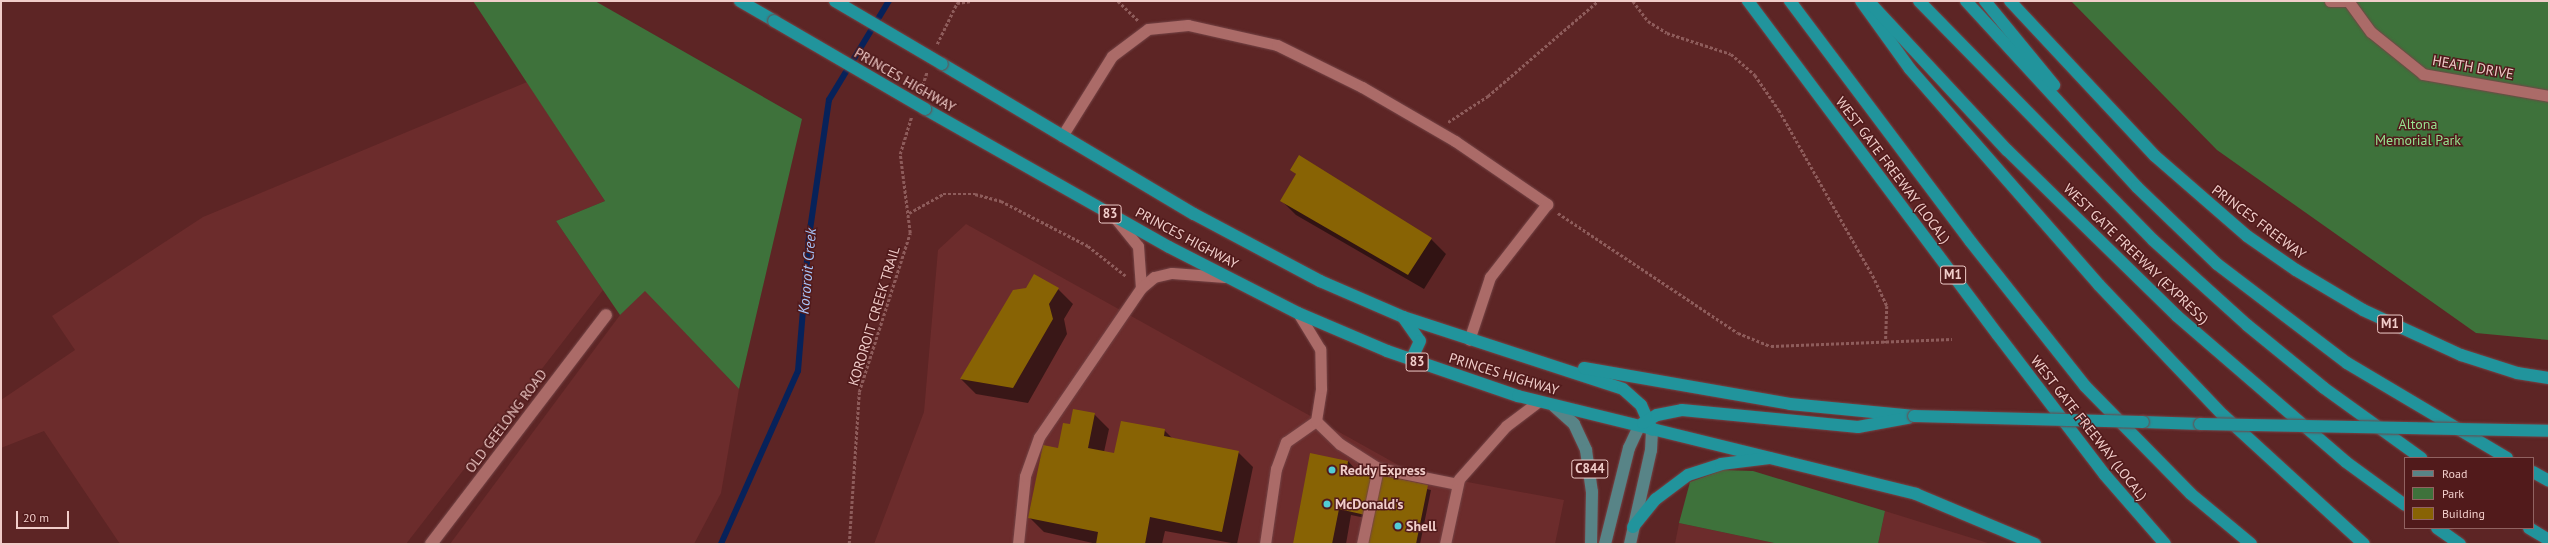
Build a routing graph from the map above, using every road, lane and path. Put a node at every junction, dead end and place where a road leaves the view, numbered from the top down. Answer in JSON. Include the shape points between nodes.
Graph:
{"nodes":[{"id":1,"x":740,"y":1,"type":"edge"},
{"id":2,"x":835,"y":1,"type":"edge"},
{"id":3,"x":1118,"y":1,"type":"edge"},
{"id":4,"x":1598,"y":1,"type":"edge"},
{"id":5,"x":1632,"y":1,"type":"edge"},
{"id":6,"x":1748,"y":1,"type":"edge"},
{"id":7,"x":1790,"y":1,"type":"edge"},
{"id":8,"x":1861,"y":1,"type":"edge"},
{"id":9,"x":1868,"y":1,"type":"edge"},
{"id":10,"x":1918,"y":1,"type":"edge"},
{"id":11,"x":1966,"y":1,"type":"edge"},
{"id":12,"x":1985,"y":1,"type":"edge"},
{"id":13,"x":2010,"y":1,"type":"edge"},
{"id":14,"x":2330,"y":1,"type":"edge"},
{"id":15,"x":2350,"y":1,"type":"edge"},
{"id":16,"x":1148,"y":29,"type":"junction"},
{"id":17,"x":2549,"y":96,"type":"edge"},
{"id":18,"x":1434,"y":129,"type":"junction"},
{"id":19,"x":1062,"y":136,"type":"junction"},
{"id":20,"x":2137,"y":187,"type":"junction"},
{"id":21,"x":1546,"y":204,"type":"junction"},
{"id":22,"x":1112,"y":215,"type":"junction"},
{"id":23,"x":1228,"y":277,"type":"junction"},
{"id":24,"x":1141,"y":288,"type":"junction"},
{"id":25,"x":1298,"y":313,"type":"junction"},
{"id":26,"x":606,"y":315,"type":"dead end"},
{"id":27,"x":1403,"y":317,"type":"junction"},
{"id":28,"x":1952,"y":339,"type":"dead end"},
{"id":29,"x":1470,"y":340,"type":"junction"},
{"id":30,"x":1886,"y":343,"type":"junction"},
{"id":31,"x":1411,"y":360,"type":"junction"},
{"id":32,"x":1538,"y":362,"type":"junction"},
{"id":33,"x":2549,"y":378,"type":"edge"},
{"id":34,"x":1538,"y":402,"type":"junction"},
{"id":35,"x":1554,"y":406,"type":"junction"},
{"id":36,"x":1914,"y":416,"type":"junction"},
{"id":37,"x":1316,"y":421,"type":"junction"},
{"id":38,"x":1650,"y":424,"type":"junction"},
{"id":39,"x":1639,"y":427,"type":"junction"},
{"id":40,"x":2549,"y":431,"type":"edge"},
{"id":41,"x":1777,"y":457,"type":"junction"},
{"id":42,"x":2420,"y":457,"type":"edge"},
{"id":43,"x":2505,"y":457,"type":"edge"},
{"id":44,"x":1378,"y":468,"type":"junction"},
{"id":45,"x":2534,"y":473,"type":"edge"},
{"id":46,"x":2549,"y":481,"type":"edge"},
{"id":47,"x":1457,"y":484,"type":"junction"},
{"id":48,"x":2404,"y":504,"type":"edge"},
{"id":49,"x":1633,"y":527,"type":"junction"},
{"id":50,"x":2438,"y":529,"type":"edge"},
{"id":51,"x":2531,"y":529,"type":"edge"},
{"id":52,"x":2549,"y":540,"type":"edge"},
{"id":53,"x":430,"y":544,"type":"edge"},
{"id":54,"x":849,"y":544,"type":"edge"},
{"id":55,"x":1018,"y":544,"type":"edge"},
{"id":56,"x":1265,"y":544,"type":"edge"},
{"id":57,"x":1362,"y":544,"type":"edge"},
{"id":58,"x":1445,"y":544,"type":"edge"},
{"id":59,"x":1591,"y":544,"type":"edge"},
{"id":60,"x":1605,"y":544,"type":"edge"},
{"id":61,"x":1630,"y":544,"type":"edge"},
{"id":62,"x":2035,"y":544,"type":"edge"},
{"id":63,"x":2165,"y":544,"type":"edge"},
{"id":64,"x":2251,"y":544,"type":"edge"},
{"id":65,"x":2364,"y":544,"type":"edge"},
{"id":66,"x":2460,"y":544,"type":"edge"}],
"edges":[{"from":1,"to":22,"type":"highway","name":"PRINCES HIGHWAY","number":"83","bridge":true},
{"from":2,"to":19,"type":"highway","name":"PRINCES HIGHWAY","bridge":true},
{"from":3,"to":16,"type":"path"},
{"from":4,"to":18,"type":"path","via":[[1488,96]]},
{"from":5,"to":30,"type":"path","via":[[1648,21],[1667,33],[1731,54],[1755,76],[1783,117],[1875,280],[1887,306]]},
{"from":6,"to":63,"type":"highway","name":"WEST GATE FREEWAY (LOCAL)","number":"M1","via":[[1998,335],[2106,475]]},
{"from":7,"to":64,"type":"highway","via":[[1971,242],[2080,380],[2191,494]]},
{"from":8,"to":65,"type":"highway","via":[[1910,69],[2098,285],[2223,415]]},
{"from":9,"to":48,"type":"highway","name":"WEST GATE FREEWAY (EXPRESS)","via":[[2007,150],[2176,316],[2346,462]]},
{"from":10,"to":42,"type":"highway","name":"WEST GATE FREEWAY (EXPRESS)","via":[[2159,245],[2318,383]]},
{"from":11,"to":20,"type":"highway"},
{"from":12,"to":20,"type":"highway"},
{"from":13,"to":33,"type":"highway","name":"PRINCES FREEWAY","number":"M1","via":[[2155,156],[2247,236],[2290,266],[2363,310],[2434,344],[2517,373]]},
{"from":14,"to":15,"type":"lane"},
{"from":15,"to":17,"type":"lane","name":"HEATH DRIVE","via":[[2371,32],[2423,74]]},
{"from":16,"to":18,"type":"lane","via":[[1188,25],[1277,45]]},
{"from":16,"to":19,"type":"lane","via":[[1112,56]]},
{"from":18,"to":21,"type":"lane"},
{"from":19,"to":27,"type":"highway","name":"PRINCES HIGHWAY","via":[[1194,214],[1296,269]]},
{"from":20,"to":43,"type":"highway","via":[[2176,228],[2274,310],[2347,363]]},
{"from":21,"to":29,"type":"lane","via":[[1490,277]]},
{"from":21,"to":30,"type":"path","via":[[1738,333],[1771,346]]},
{"from":22,"to":23,"type":"highway","name":"PRINCES HIGHWAY","number":"83"},
{"from":22,"to":24,"type":"lane","via":[[1138,246]]},
{"from":23,"to":24,"type":"lane","via":[[1172,273],[1154,277]]},
{"from":23,"to":25,"type":"highway","name":"PRINCES HIGHWAY","number":"83"},
{"from":24,"to":54,"type":"path","name":"KOROROIT CREEK TRAIL","via":[[1088,246],[1001,202],[976,194],[943,194],[909,213],[910,233],[859,392]]},
{"from":24,"to":55,"type":"lane","via":[[1040,437],[1025,476]]},
{"from":25,"to":31,"type":"highway","name":"PRINCES HIGHWAY","number":"83"},
{"from":25,"to":37,"type":"lane","via":[[1314,334],[1322,356]]},
{"from":26,"to":53,"type":"street","name":"OLD GEELONG ROAD"},
{"from":27,"to":29,"type":"highway","name":"PRINCES HIGHWAY"},
{"from":27,"to":31,"type":"highway","via":[[1420,341]]},
{"from":28,"to":30,"type":"path"},
{"from":29,"to":32,"type":"highway","name":"PRINCES HIGHWAY"},
{"from":31,"to":34,"type":"highway","name":"PRINCES HIGHWAY","number":"83"},
{"from":32,"to":36,"type":"highway","via":[[1777,402]]},
{"from":32,"to":38,"type":"highway","via":[[1624,389],[1639,402]]},
{"from":34,"to":35,"type":"highway","name":"PRINCES HIGHWAY","number":"83"},
{"from":34,"to":47,"type":"lane","via":[[1495,437]]},
{"from":35,"to":39,"type":"highway","name":"PRINCES HIGHWAY","number":"83"},
{"from":35,"to":59,"type":"main road","number":"C844","via":[[1574,424],[1586,450],[1592,492]]},
{"from":36,"to":38,"type":"highway","via":[[1858,427],[1682,410]]},
{"from":36,"to":40,"type":"highway","bridge":true},
{"from":37,"to":44,"type":"lane","via":[[1340,444]]},
{"from":37,"to":56,"type":"lane","via":[[1286,442],[1276,468]]},
{"from":38,"to":39,"type":"highway","name":"PRINCES HIGHWAY","number":"83"},
{"from":38,"to":41,"type":"highway","name":"PRINCES HIGHWAY"},
{"from":38,"to":49,"type":"main road","via":[[1651,450]]},
{"from":39,"to":60,"type":"main road","number":"C844","via":[[1629,448]]},
{"from":41,"to":49,"type":"highway","via":[[1721,464],[1688,475],[1656,499]]},
{"from":41,"to":62,"type":"highway","name":"PRINCES HIGHWAY","via":[[1916,494]]},
{"from":44,"to":47,"type":"lane"},
{"from":44,"to":57,"type":"lane"},
{"from":45,"to":46,"type":"highway"},
{"from":47,"to":58,"type":"lane"},
{"from":49,"to":61,"type":"main road"},
{"from":50,"to":66,"type":"highway"},
{"from":51,"to":52,"type":"highway"}]}
